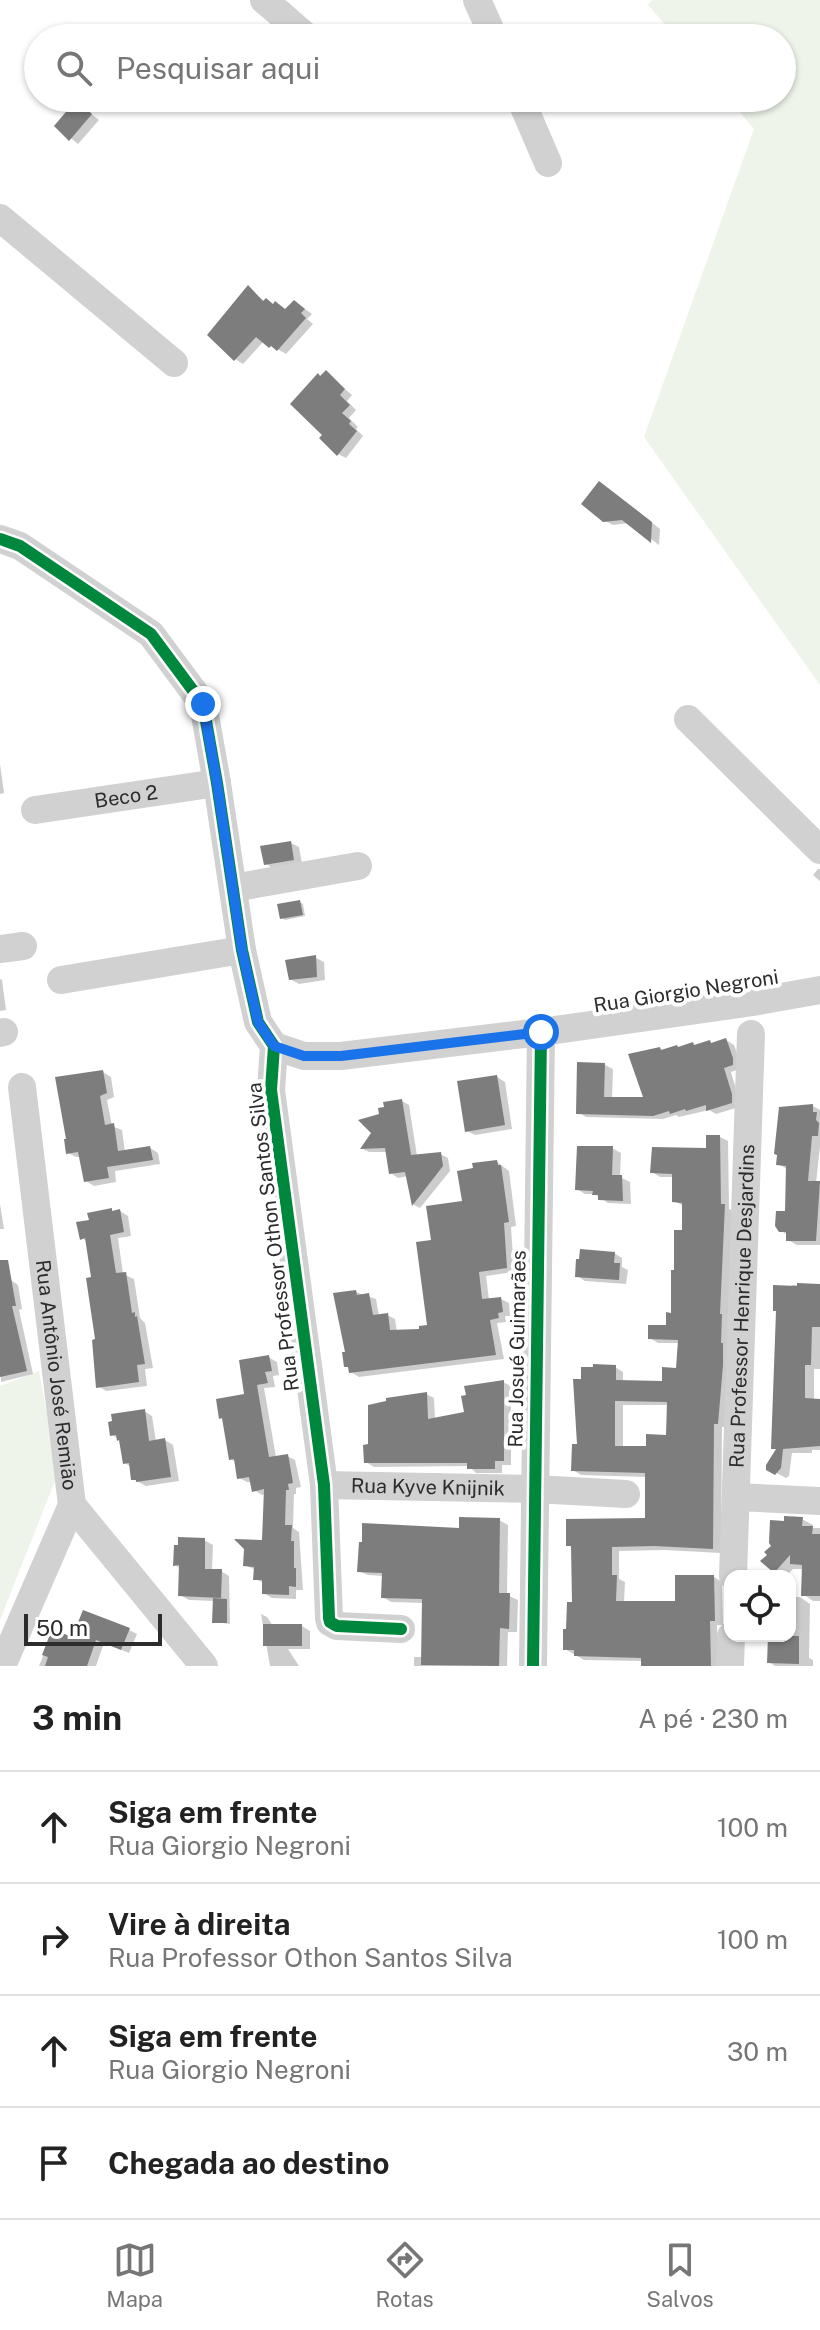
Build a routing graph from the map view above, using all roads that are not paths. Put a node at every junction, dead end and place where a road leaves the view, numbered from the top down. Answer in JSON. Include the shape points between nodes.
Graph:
{"nodes":[{"id":1,"x":264,"y":0,"type":"edge"},
{"id":2,"x":477,"y":0,"type":"edge"},
{"id":3,"x":292,"y":24,"type":"edge"},
{"id":4,"x":488,"y":24,"type":"edge"},
{"id":5,"x":526,"y":112,"type":"edge"},
{"id":6,"x":548,"y":163,"type":"dead end"},
{"id":7,"x":0,"y":218,"type":"edge"},
{"id":8,"x":174,"y":363,"type":"dead end"},
{"id":9,"x":0,"y":539,"type":"edge"},
{"id":10,"x":688,"y":719,"type":"dead end"},
{"id":11,"x":217,"y":783,"type":"junction"},
{"id":12,"x":35,"y":810,"type":"dead end"},
{"id":13,"x":820,"y":850,"type":"edge"},
{"id":14,"x":358,"y":866,"type":"dead end"},
{"id":15,"x":233,"y":888,"type":"junction"},
{"id":16,"x":242,"y":950,"type":"junction"},
{"id":17,"x":61,"y":980,"type":"dead end"},
{"id":18,"x":820,"y":990,"type":"edge"},
{"id":19,"x":541,"y":1032,"type":"junction"},
{"id":20,"x":751,"y":1034,"type":"dead end"},
{"id":21,"x":274,"y":1046,"type":"junction"},
{"id":22,"x":22,"y":1087,"type":"dead end"},
{"id":23,"x":324,"y":1485,"type":"junction"},
{"id":24,"x":535,"y":1489,"type":"junction"},
{"id":25,"x":626,"y":1494,"type":"dead end"},
{"id":26,"x":736,"y":1497,"type":"junction"},
{"id":27,"x":820,"y":1501,"type":"edge"},
{"id":28,"x":72,"y":1505,"type":"junction"},
{"id":29,"x":733,"y":1570,"type":"edge"},
{"id":30,"x":401,"y":1629,"type":"dead end"},
{"id":31,"x":731,"y":1642,"type":"edge"},
{"id":32,"x":2,"y":1666,"type":"edge"},
{"id":33,"x":204,"y":1666,"type":"edge"},
{"id":34,"x":533,"y":1666,"type":"edge"},
{"id":35,"x":730,"y":1666,"type":"edge"}],
"edges":[{"from":1,"to":3,"type":"street"},
{"from":2,"to":4,"type":"street"},
{"from":5,"to":6,"type":"street"},
{"from":7,"to":8,"type":"street"},
{"from":9,"to":11,"type":"street","via":[[20,546],[151,634],[203,704]]},
{"from":10,"to":13,"type":"street"},
{"from":11,"to":12,"type":"street","name":"Beco 2"},
{"from":11,"to":15,"type":"street"},
{"from":14,"to":15,"type":"street"},
{"from":15,"to":16,"type":"street"},
{"from":16,"to":17,"type":"street"},
{"from":16,"to":21,"type":"street","via":[[258,1022]]},
{"from":18,"to":19,"type":"street","name":"Rua Giorgio Negroni"},
{"from":19,"to":21,"type":"street","name":"Rua Giorgio Negroni","via":[[341,1056],[304,1056]]},
{"from":19,"to":24,"type":"street","name":"Rua Josué Guimarães"},
{"from":20,"to":26,"type":"street","name":"Rua Professor Henrique Desjardins"},
{"from":21,"to":23,"type":"street","name":"Rua Professor Othon Santos Silva","via":[[271,1090]]},
{"from":22,"to":28,"type":"street","name":"Rua Antônio José Remião"},
{"from":23,"to":24,"type":"street","name":"Rua Kyve Knijnik"},
{"from":23,"to":30,"type":"street","name":"Rua Professor Othon Santos Silva","via":[[330,1622]]},
{"from":24,"to":25,"type":"street","name":"Rua Kyve Knijnik"},
{"from":24,"to":34,"type":"street","name":"Rua Josué Guimarães"},
{"from":26,"to":27,"type":"street"},
{"from":26,"to":29,"type":"street","name":"Rua Professor Henrique Desjardins"},
{"from":28,"to":32,"type":"street"},
{"from":28,"to":33,"type":"street","name":"Rua Antônio José Remião"},
{"from":31,"to":35,"type":"street"}]}
